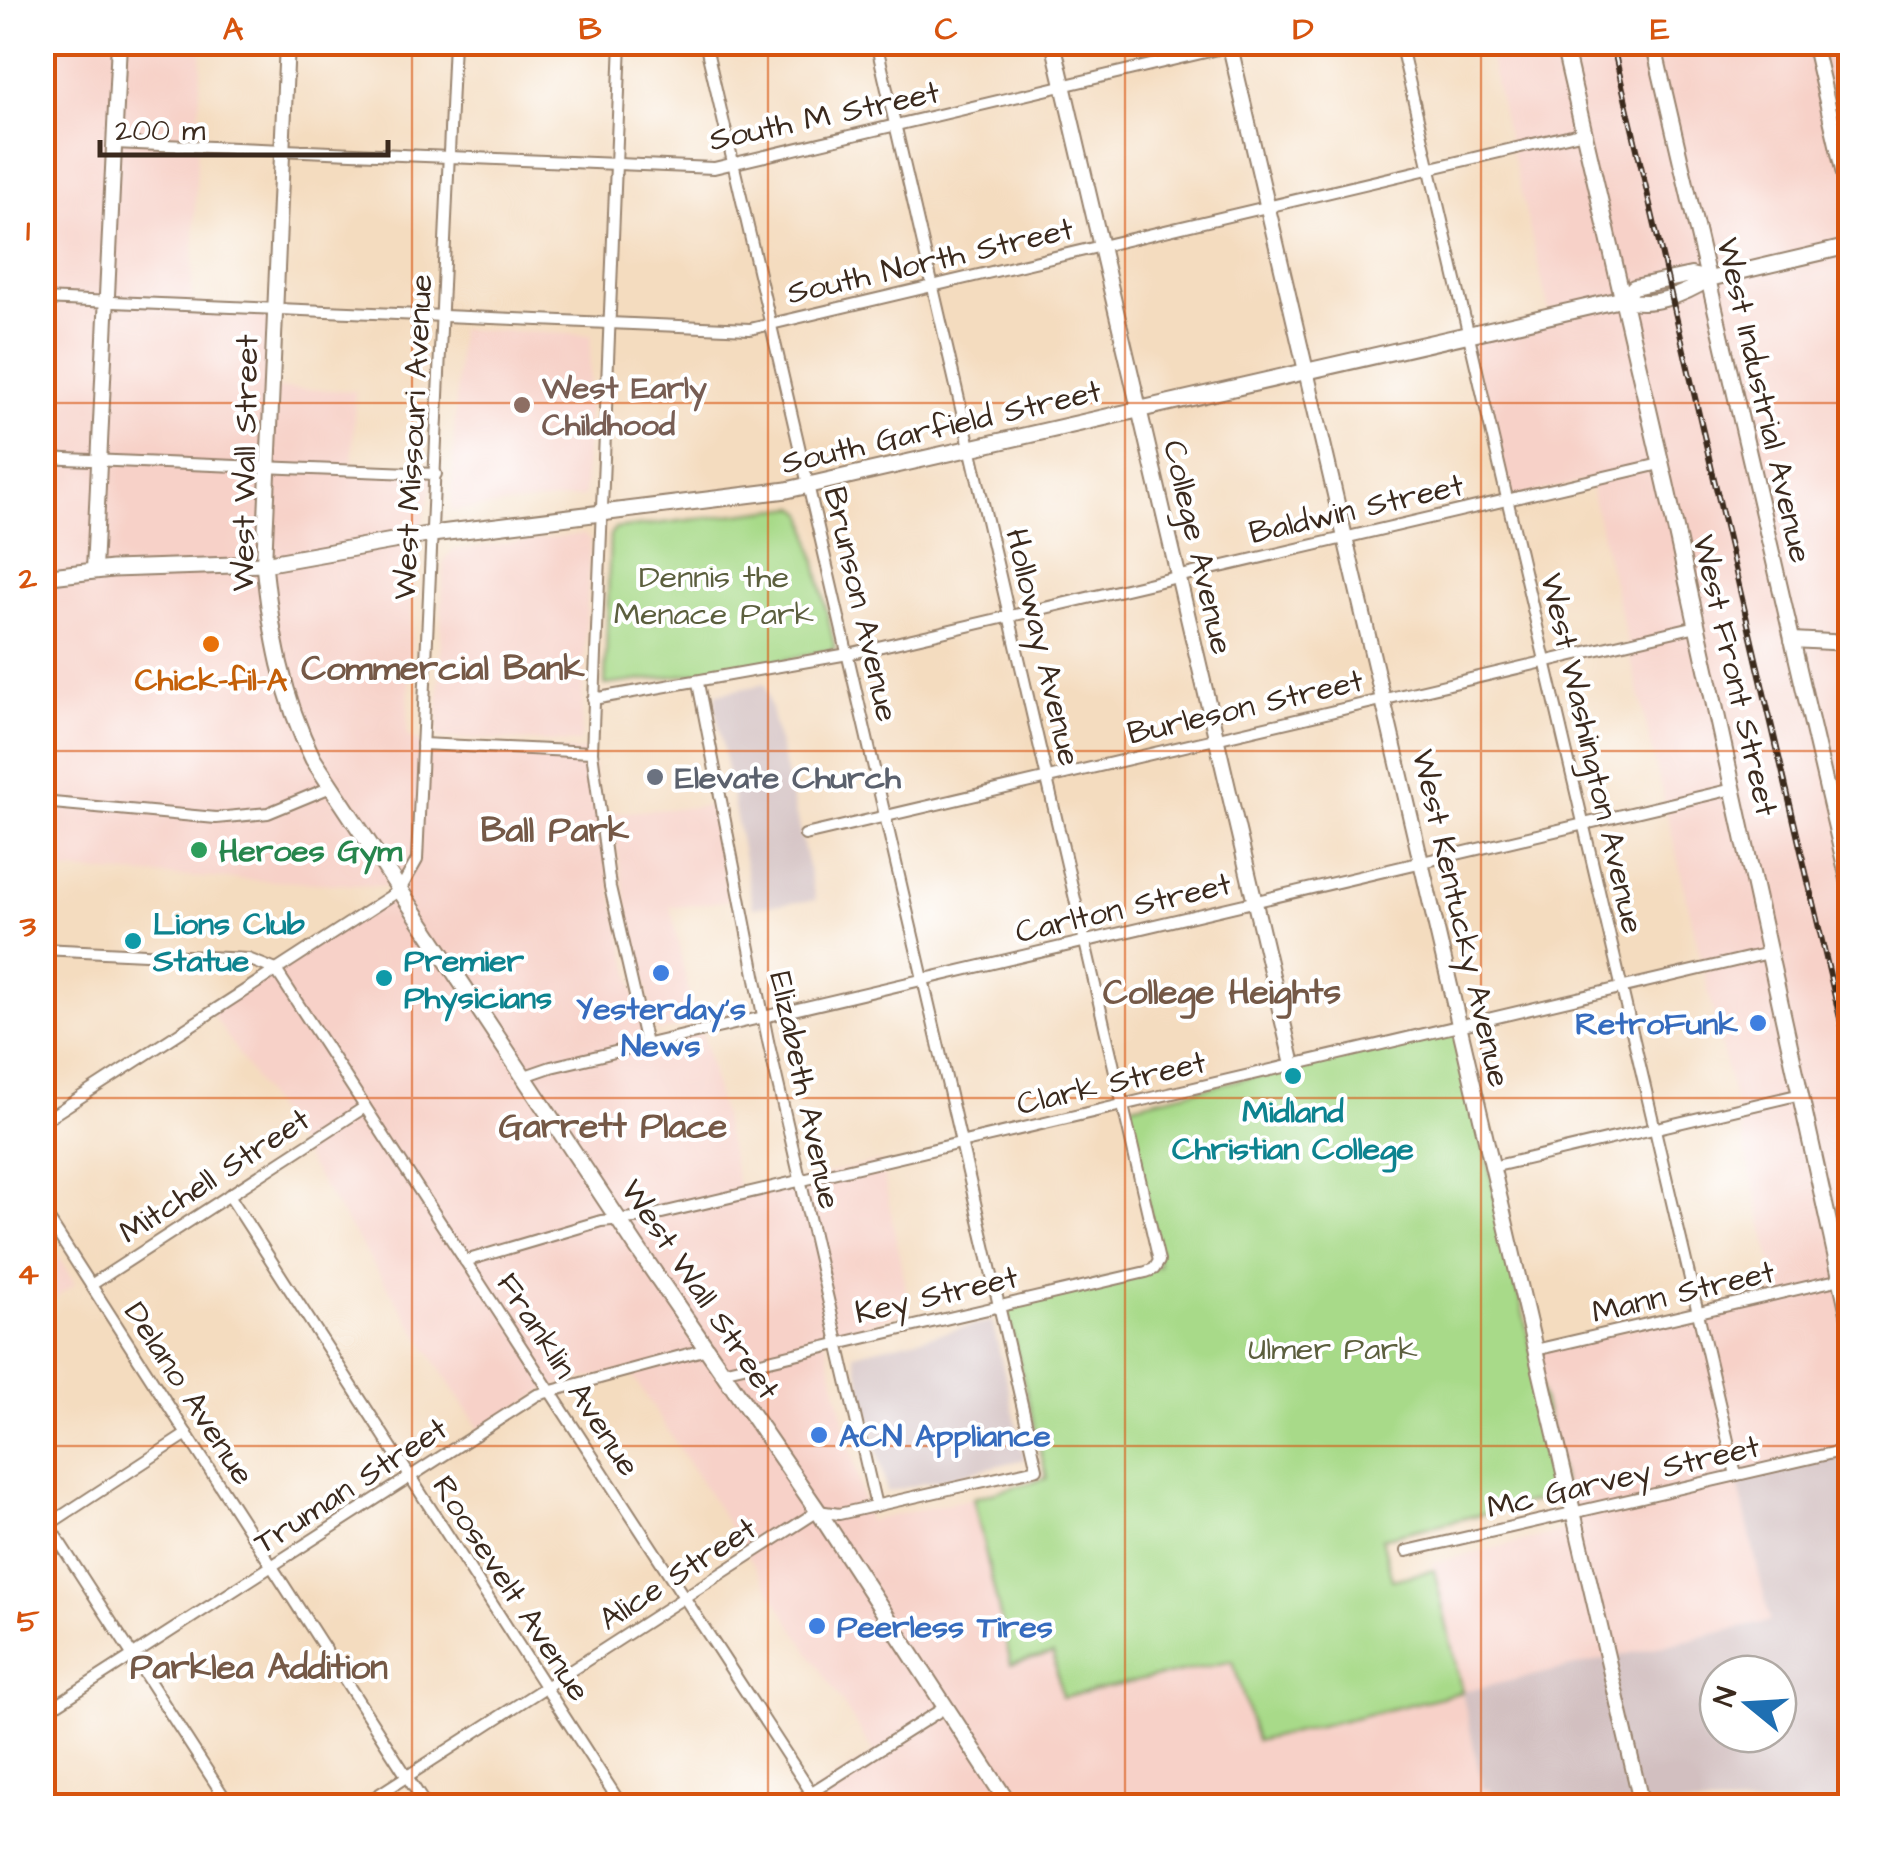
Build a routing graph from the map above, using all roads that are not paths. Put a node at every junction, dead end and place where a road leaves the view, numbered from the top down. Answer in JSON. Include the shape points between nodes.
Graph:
{"nodes":[{"id":1,"x":119,"y":42,"type":"edge"},
{"id":2,"x":286,"y":42,"type":"edge"},
{"id":3,"x":454,"y":42,"type":"edge"},
{"id":4,"x":621,"y":42,"type":"edge"},
{"id":5,"x":705,"y":42,"type":"edge"},
{"id":6,"x":876,"y":42,"type":"edge"},
{"id":7,"x":1053,"y":42,"type":"edge"},
{"id":8,"x":1248,"y":42,"type":"edge"},
{"id":9,"x":1400,"y":42,"type":"edge"},
{"id":10,"x":1563,"y":42,"type":"edge"},
{"id":11,"x":1653,"y":42,"type":"edge"},
{"id":12,"x":1229,"y":45,"type":"edge"},
{"id":13,"x":1814,"y":46,"type":"edge"},
{"id":14,"x":1850,"y":50,"type":"edge"},
{"id":15,"x":1063,"y":86,"type":"junction"},
{"id":16,"x":896,"y":125,"type":"junction"},
{"id":17,"x":1584,"y":132,"type":"junction"},
{"id":18,"x":114,"y":143,"type":"junction"},
{"id":19,"x":282,"y":150,"type":"junction"},
{"id":20,"x":449,"y":156,"type":"junction"},
{"id":21,"x":616,"y":164,"type":"junction"},
{"id":22,"x":734,"y":164,"type":"junction"},
{"id":23,"x":1430,"y":168,"type":"junction"},
{"id":24,"x":1850,"y":200,"type":"edge"},
{"id":25,"x":1267,"y":206,"type":"junction"},
{"id":26,"x":1100,"y":246,"type":"junction"},
{"id":27,"x":1850,"y":246,"type":"edge"},
{"id":28,"x":1709,"y":279,"type":"junction"},
{"id":29,"x":934,"y":284,"type":"junction"},
{"id":30,"x":42,"y":299,"type":"edge"},
{"id":31,"x":1623,"y":299,"type":"junction"},
{"id":32,"x":106,"y":301,"type":"junction"},
{"id":33,"x":276,"y":308,"type":"junction"},
{"id":34,"x":442,"y":315,"type":"junction"},
{"id":35,"x":610,"y":322,"type":"junction"},
{"id":36,"x":770,"y":323,"type":"junction"},
{"id":37,"x":1469,"y":334,"type":"junction"},
{"id":38,"x":1306,"y":371,"type":"junction"},
{"id":39,"x":1139,"y":410,"type":"junction"},
{"id":40,"x":972,"y":449,"type":"junction"},
{"id":41,"x":42,"y":458,"type":"edge"},
{"id":42,"x":99,"y":460,"type":"junction"},
{"id":43,"x":1660,"y":464,"type":"junction"},
{"id":44,"x":268,"y":466,"type":"junction"},
{"id":45,"x":436,"y":474,"type":"junction"},
{"id":46,"x":809,"y":486,"type":"junction"},
{"id":47,"x":1507,"y":498,"type":"junction"},
{"id":48,"x":601,"y":513,"type":"junction"},
{"id":49,"x":432,"y":534,"type":"junction"},
{"id":50,"x":1345,"y":537,"type":"junction"},
{"id":51,"x":264,"y":564,"type":"junction"},
{"id":52,"x":94,"y":570,"type":"junction"},
{"id":53,"x":1178,"y":576,"type":"junction"},
{"id":54,"x":42,"y":577,"type":"edge"},
{"id":55,"x":1010,"y":616,"type":"junction"},
{"id":56,"x":1697,"y":626,"type":"junction"},
{"id":57,"x":1792,"y":640,"type":"junction"},
{"id":58,"x":1850,"y":642,"type":"edge"},
{"id":59,"x":848,"y":654,"type":"junction"},
{"id":60,"x":1546,"y":662,"type":"junction"},
{"id":61,"x":698,"y":683,"type":"junction"},
{"id":62,"x":594,"y":699,"type":"junction"},
{"id":63,"x":1383,"y":700,"type":"junction"},
{"id":64,"x":1216,"y":739,"type":"junction"},
{"id":65,"x":422,"y":744,"type":"junction"},
{"id":66,"x":592,"y":752,"type":"junction"},
{"id":67,"x":1049,"y":778,"type":"junction"},
{"id":68,"x":331,"y":788,"type":"junction"},
{"id":69,"x":1733,"y":789,"type":"junction"},
{"id":70,"x":42,"y":802,"type":"edge"},
{"id":71,"x":886,"y":816,"type":"junction"},
{"id":72,"x":1584,"y":825,"type":"junction"},
{"id":73,"x":805,"y":835,"type":"dead end"},
{"id":74,"x":1421,"y":862,"type":"junction"},
{"id":75,"x":1850,"y":888,"type":"edge"},
{"id":76,"x":400,"y":890,"type":"junction"},
{"id":77,"x":1254,"y":902,"type":"junction"},
{"id":78,"x":1087,"y":941,"type":"junction"},
{"id":79,"x":42,"y":949,"type":"edge"},
{"id":80,"x":1770,"y":953,"type":"junction"},
{"id":81,"x":276,"y":970,"type":"junction"},
{"id":82,"x":924,"y":979,"type":"junction"},
{"id":83,"x":1622,"y":988,"type":"junction"},
{"id":84,"x":763,"y":1016,"type":"junction"},
{"id":85,"x":1459,"y":1026,"type":"junction"},
{"id":86,"x":646,"y":1044,"type":"junction"},
{"id":87,"x":1292,"y":1065,"type":"junction"},
{"id":88,"x":525,"y":1076,"type":"junction"},
{"id":89,"x":1801,"y":1094,"type":"junction"},
{"id":90,"x":1126,"y":1104,"type":"junction"},
{"id":91,"x":365,"y":1107,"type":"junction"},
{"id":92,"x":42,"y":1122,"type":"edge"},
{"id":93,"x":1655,"y":1129,"type":"junction"},
{"id":94,"x":962,"y":1142,"type":"junction"},
{"id":95,"x":1492,"y":1167,"type":"junction"},
{"id":96,"x":800,"y":1180,"type":"junction"},
{"id":97,"x":230,"y":1195,"type":"junction"},
{"id":98,"x":42,"y":1209,"type":"edge"},
{"id":99,"x":619,"y":1219,"type":"junction"},
{"id":100,"x":465,"y":1261,"type":"junction"},
{"id":101,"x":1158,"y":1264,"type":"joint"},
{"id":102,"x":1841,"y":1279,"type":"junction"},
{"id":103,"x":91,"y":1285,"type":"junction"},
{"id":104,"x":1001,"y":1304,"type":"junction"},
{"id":105,"x":1698,"y":1313,"type":"junction"},
{"id":106,"x":1850,"y":1320,"type":"edge"},
{"id":107,"x":838,"y":1342,"type":"junction"},
{"id":108,"x":707,"y":1349,"type":"junction"},
{"id":109,"x":1535,"y":1350,"type":"junction"},
{"id":110,"x":722,"y":1370,"type":"junction"},
{"id":111,"x":550,"y":1391,"type":"junction"},
{"id":112,"x":187,"y":1434,"type":"junction"},
{"id":113,"x":1850,"y":1449,"type":"edge"},
{"id":114,"x":1736,"y":1475,"type":"junction"},
{"id":115,"x":410,"y":1476,"type":"junction"},
{"id":116,"x":876,"y":1506,"type":"junction"},
{"id":117,"x":818,"y":1512,"type":"junction"},
{"id":118,"x":1573,"y":1514,"type":"junction"},
{"id":119,"x":46,"y":1520,"type":"edge"},
{"id":120,"x":1407,"y":1551,"type":"dead end"},
{"id":121,"x":272,"y":1566,"type":"junction"},
{"id":122,"x":684,"y":1598,"type":"junction"},
{"id":123,"x":132,"y":1656,"type":"junction"},
{"id":124,"x":546,"y":1687,"type":"junction"},
{"id":125,"x":944,"y":1708,"type":"junction"},
{"id":126,"x":42,"y":1714,"type":"edge"},
{"id":127,"x":407,"y":1777,"type":"junction"},
{"id":128,"x":811,"y":1793,"type":"junction"},
{"id":129,"x":230,"y":1806,"type":"edge"},
{"id":130,"x":361,"y":1806,"type":"edge"},
{"id":131,"x":426,"y":1806,"type":"edge"},
{"id":132,"x":622,"y":1806,"type":"edge"},
{"id":133,"x":790,"y":1806,"type":"edge"},
{"id":134,"x":820,"y":1806,"type":"edge"},
{"id":135,"x":1010,"y":1806,"type":"edge"},
{"id":136,"x":1642,"y":1806,"type":"edge"}],
"edges":[{"from":1,"to":18,"type":"street"},
{"from":2,"to":19,"type":"street","name":"West Wall Street"},
{"from":3,"to":20,"type":"street","name":"West Missouri Avenue"},
{"from":4,"to":21,"type":"street"},
{"from":5,"to":22,"type":"street","name":"Brunson Avenue"},
{"from":6,"to":16,"type":"street","name":"Holloway Avenue"},
{"from":7,"to":15,"type":"street","name":"College Avenue"},
{"from":8,"to":12,"type":"street","name":"South M Street"},
{"from":9,"to":23,"type":"street","name":"West Washington Avenue"},
{"from":10,"to":17,"type":"main road","name":"West Front Street"},
{"from":11,"to":28,"type":"street","name":"West Industrial Avenue"},
{"from":12,"to":15,"type":"street","name":"South M Street"},
{"from":12,"to":25,"type":"street","name":"West Kentucky Avenue"},
{"from":13,"to":14,"type":"street"},
{"from":13,"to":24,"type":"street"},
{"from":15,"to":16,"type":"street","name":"South M Street"},
{"from":15,"to":26,"type":"street","name":"College Avenue"},
{"from":16,"to":22,"type":"street","name":"South M Street"},
{"from":16,"to":29,"type":"street","name":"Holloway Avenue"},
{"from":17,"to":23,"type":"street","name":"South North Street"},
{"from":17,"to":31,"type":"main road","name":"West Front Street"},
{"from":18,"to":19,"type":"street","name":"South M Street"},
{"from":18,"to":32,"type":"street"},
{"from":19,"to":20,"type":"street","name":"South M Street"},
{"from":19,"to":33,"type":"street","name":"West Wall Street"},
{"from":20,"to":21,"type":"street","name":"South M Street"},
{"from":20,"to":34,"type":"street","name":"West Missouri Avenue"},
{"from":21,"to":22,"type":"street","name":"South M Street"},
{"from":21,"to":35,"type":"street"},
{"from":22,"to":36,"type":"street","name":"Brunson Avenue"},
{"from":23,"to":25,"type":"street","name":"South North Street"},
{"from":23,"to":37,"type":"street","name":"West Washington Avenue"},
{"from":25,"to":26,"type":"street","name":"South North Street"},
{"from":25,"to":38,"type":"street","name":"West Kentucky Avenue"},
{"from":26,"to":29,"type":"street","name":"South North Street"},
{"from":26,"to":39,"type":"street","name":"College Avenue"},
{"from":27,"to":28,"type":"street","name":"South Garfield Street"},
{"from":28,"to":31,"type":"street","name":"South Garfield Street","via":[[1639,304]]},
{"from":28,"to":57,"type":"street","name":"West Industrial Avenue"},
{"from":29,"to":36,"type":"street","name":"South North Street"},
{"from":29,"to":40,"type":"street","name":"Holloway Avenue"},
{"from":30,"to":32,"type":"street","name":"South North Street"},
{"from":31,"to":37,"type":"main road","name":"South Garfield Street"},
{"from":31,"to":43,"type":"main road","name":"West Front Street"},
{"from":32,"to":33,"type":"street","name":"South North Street"},
{"from":32,"to":42,"type":"street"},
{"from":33,"to":34,"type":"street","name":"South North Street"},
{"from":33,"to":44,"type":"street","name":"West Wall Street"},
{"from":34,"to":35,"type":"street","name":"South North Street"},
{"from":34,"to":45,"type":"street","name":"West Missouri Avenue"},
{"from":35,"to":36,"type":"street","name":"South North Street","via":[[750,329]]},
{"from":35,"to":48,"type":"street"},
{"from":36,"to":46,"type":"street","name":"Brunson Avenue"},
{"from":37,"to":38,"type":"main road","name":"South Garfield Street"},
{"from":37,"to":47,"type":"street","name":"West Washington Avenue"},
{"from":38,"to":39,"type":"main road","name":"South Garfield Street"},
{"from":38,"to":50,"type":"street","name":"West Kentucky Avenue"},
{"from":39,"to":40,"type":"main road","name":"South Garfield Street"},
{"from":39,"to":53,"type":"street","name":"College Avenue"},
{"from":40,"to":46,"type":"main road","name":"South Garfield Street"},
{"from":40,"to":55,"type":"street","name":"Holloway Avenue"},
{"from":41,"to":42,"type":"street"},
{"from":42,"to":44,"type":"street"},
{"from":42,"to":52,"type":"street"},
{"from":43,"to":47,"type":"street","name":"Baldwin Street"},
{"from":43,"to":56,"type":"main road","name":"West Front Street"},
{"from":44,"to":45,"type":"street"},
{"from":44,"to":51,"type":"street","name":"West Wall Street"},
{"from":45,"to":49,"type":"street","name":"West Missouri Avenue"},
{"from":46,"to":48,"type":"main road","name":"South Garfield Street"},
{"from":46,"to":59,"type":"street","name":"Brunson Avenue"},
{"from":47,"to":50,"type":"street","name":"Baldwin Street"},
{"from":47,"to":60,"type":"street","name":"West Washington Avenue"},
{"from":48,"to":49,"type":"main road","name":"South Garfield Street"},
{"from":48,"to":62,"type":"street"},
{"from":49,"to":51,"type":"main road","name":"South Garfield Street"},
{"from":49,"to":65,"type":"street","name":"West Missouri Avenue"},
{"from":50,"to":53,"type":"street","name":"Baldwin Street"},
{"from":50,"to":63,"type":"street","name":"West Kentucky Avenue"},
{"from":51,"to":52,"type":"main road","name":"South Garfield Street"},
{"from":51,"to":68,"type":"main road","name":"West Wall Street","via":[[293,716]]},
{"from":52,"to":54,"type":"main road","name":"South Garfield Street"},
{"from":53,"to":55,"type":"street","name":"Baldwin Street"},
{"from":53,"to":64,"type":"street","name":"College Avenue"},
{"from":55,"to":59,"type":"street","name":"Baldwin Street"},
{"from":55,"to":67,"type":"street","name":"Holloway Avenue"},
{"from":56,"to":60,"type":"street","name":"Burleson Street"},
{"from":56,"to":69,"type":"main road","name":"West Front Street"},
{"from":57,"to":58,"type":"street"},
{"from":57,"to":75,"type":"street","name":"West Industrial Avenue"},
{"from":59,"to":61,"type":"street","name":"Baldwin Street"},
{"from":59,"to":71,"type":"street","name":"Brunson Avenue"},
{"from":60,"to":63,"type":"street","name":"Burleson Street"},
{"from":60,"to":72,"type":"street","name":"West Washington Avenue"},
{"from":61,"to":62,"type":"street","name":"Baldwin Street"},
{"from":61,"to":84,"type":"street","name":"Elizabeth Avenue"},
{"from":62,"to":66,"type":"street"},
{"from":63,"to":64,"type":"street","name":"Burleson Street"},
{"from":63,"to":74,"type":"street","name":"West Kentucky Avenue"},
{"from":64,"to":67,"type":"street","name":"Burleson Street"},
{"from":64,"to":77,"type":"street","name":"College Avenue"},
{"from":65,"to":66,"type":"street"},
{"from":65,"to":76,"type":"street","name":"West Missouri Avenue","via":[[416,860]]},
{"from":66,"to":86,"type":"street","via":[[610,887]]},
{"from":67,"to":71,"type":"street","name":"Burleson Street"},
{"from":67,"to":78,"type":"street","name":"Holloway Avenue"},
{"from":68,"to":70,"type":"street","via":[[268,814],[216,818]]},
{"from":68,"to":76,"type":"main road","name":"West Wall Street"},
{"from":69,"to":72,"type":"street","name":"Carlton Street"},
{"from":69,"to":80,"type":"main road","name":"West Front Street"},
{"from":71,"to":73,"type":"street","name":"Burleson Street"},
{"from":71,"to":82,"type":"street","name":"Brunson Avenue"},
{"from":72,"to":74,"type":"street","name":"Carlton Street"},
{"from":72,"to":83,"type":"street","name":"West Washington Avenue"},
{"from":74,"to":77,"type":"street","name":"Carlton Street"},
{"from":74,"to":85,"type":"street","name":"West Kentucky Avenue"},
{"from":76,"to":81,"type":"street"},
{"from":76,"to":88,"type":"main road","name":"West Wall Street"},
{"from":77,"to":78,"type":"street","name":"Carlton Street"},
{"from":77,"to":87,"type":"street","name":"College Avenue"},
{"from":78,"to":82,"type":"street","name":"Carlton Street"},
{"from":78,"to":90,"type":"street","name":"Holloway Avenue"},
{"from":79,"to":81,"type":"street","via":[[248,960]]},
{"from":80,"to":83,"type":"street","name":"Clark Street"},
{"from":80,"to":89,"type":"main road","name":"West Front Street"},
{"from":81,"to":91,"type":"street","name":"Franklin Avenue"},
{"from":81,"to":92,"type":"street"},
{"from":82,"to":84,"type":"street","name":"Carlton Street"},
{"from":82,"to":94,"type":"street","name":"Brunson Avenue"},
{"from":83,"to":85,"type":"street","name":"Clark Street"},
{"from":83,"to":93,"type":"street","name":"West Washington Avenue"},
{"from":84,"to":86,"type":"street","name":"Carlton Street"},
{"from":84,"to":96,"type":"street","name":"Elizabeth Avenue"},
{"from":85,"to":87,"type":"street","name":"Clark Street"},
{"from":85,"to":95,"type":"street","name":"West Kentucky Avenue"},
{"from":86,"to":88,"type":"street","name":"Carlton Street"},
{"from":87,"to":90,"type":"street","name":"Clark Street"},
{"from":88,"to":99,"type":"main road","name":"West Wall Street"},
{"from":89,"to":93,"type":"street"},
{"from":89,"to":102,"type":"main road","name":"West Front Street"},
{"from":90,"to":94,"type":"street","name":"Clark Street"},
{"from":90,"to":101,"type":"street","name":"Holloway Avenue"},
{"from":91,"to":97,"type":"street","name":"Mitchell Street"},
{"from":91,"to":100,"type":"street","name":"Franklin Avenue"},
{"from":93,"to":95,"type":"street"},
{"from":93,"to":105,"type":"street","name":"West Washington Avenue"},
{"from":94,"to":96,"type":"street","name":"Clark Street"},
{"from":94,"to":104,"type":"street","name":"Brunson Avenue"},
{"from":95,"to":109,"type":"street","name":"West Kentucky Avenue"},
{"from":96,"to":99,"type":"street","name":"Clark Street"},
{"from":96,"to":107,"type":"street","name":"Elizabeth Avenue"},
{"from":97,"to":103,"type":"street","name":"Mitchell Street"},
{"from":97,"to":115,"type":"street","name":"Roosevelt Avenue"},
{"from":98,"to":103,"type":"street","name":"Delano Avenue"},
{"from":99,"to":100,"type":"street","name":"Clark Street"},
{"from":99,"to":108,"type":"main road","name":"West Wall Street"},
{"from":100,"to":111,"type":"street","name":"Franklin Avenue"},
{"from":101,"to":104,"type":"street","name":"Key Street"},
{"from":102,"to":105,"type":"street","name":"Mann Street"},
{"from":102,"to":106,"type":"main road","name":"West Front Street"},
{"from":103,"to":112,"type":"street","name":"Delano Avenue"},
{"from":104,"to":107,"type":"street","name":"Key Street"},
{"from":104,"to":116,"type":"street","name":"Brunson Avenue","via":[[1038,1468]]},
{"from":105,"to":109,"type":"street","name":"Mann Street"},
{"from":105,"to":114,"type":"street","name":"West Washington Avenue"},
{"from":107,"to":110,"type":"street","name":"Key Street"},
{"from":107,"to":116,"type":"street","name":"Elizabeth Avenue"},
{"from":108,"to":110,"type":"main road","name":"West Wall Street"},
{"from":108,"to":111,"type":"street","name":"Truman Street"},
{"from":109,"to":118,"type":"street","name":"West Kentucky Avenue"},
{"from":110,"to":117,"type":"main road","name":"West Wall Street"},
{"from":111,"to":115,"type":"street","name":"Truman Street"},
{"from":111,"to":122,"type":"street","name":"Franklin Avenue"},
{"from":112,"to":119,"type":"street"},
{"from":112,"to":121,"type":"street","name":"Delano Avenue"},
{"from":113,"to":114,"type":"street","name":"Mc Garvey Street"},
{"from":114,"to":118,"type":"street","name":"Mc Garvey Street"},
{"from":115,"to":121,"type":"street","name":"Truman Street"},
{"from":115,"to":124,"type":"street","name":"Roosevelt Avenue"},
{"from":116,"to":117,"type":"street"},
{"from":117,"to":122,"type":"street","name":"Alice Street"},
{"from":117,"to":125,"type":"main road","name":"West Wall Street"},
{"from":118,"to":120,"type":"street","name":"Mc Garvey Street"},
{"from":118,"to":136,"type":"street","name":"West Kentucky Avenue"},
{"from":119,"to":123,"type":"street"},
{"from":121,"to":123,"type":"street","name":"Truman Street"},
{"from":121,"to":127,"type":"street","name":"Delano Avenue"},
{"from":122,"to":124,"type":"street","name":"Alice Street"},
{"from":122,"to":128,"type":"street","name":"Franklin Avenue"},
{"from":123,"to":126,"type":"street","name":"Truman Street"},
{"from":123,"to":129,"type":"street"},
{"from":124,"to":127,"type":"street","name":"Alice Street"},
{"from":124,"to":132,"type":"street","name":"Roosevelt Avenue"},
{"from":125,"to":128,"type":"street"},
{"from":125,"to":135,"type":"main road","name":"West Wall Street"},
{"from":127,"to":130,"type":"street","name":"Alice Street"},
{"from":127,"to":131,"type":"street","name":"Delano Avenue"},
{"from":128,"to":133,"type":"street"},
{"from":128,"to":134,"type":"street","name":"Franklin Avenue"}]}
